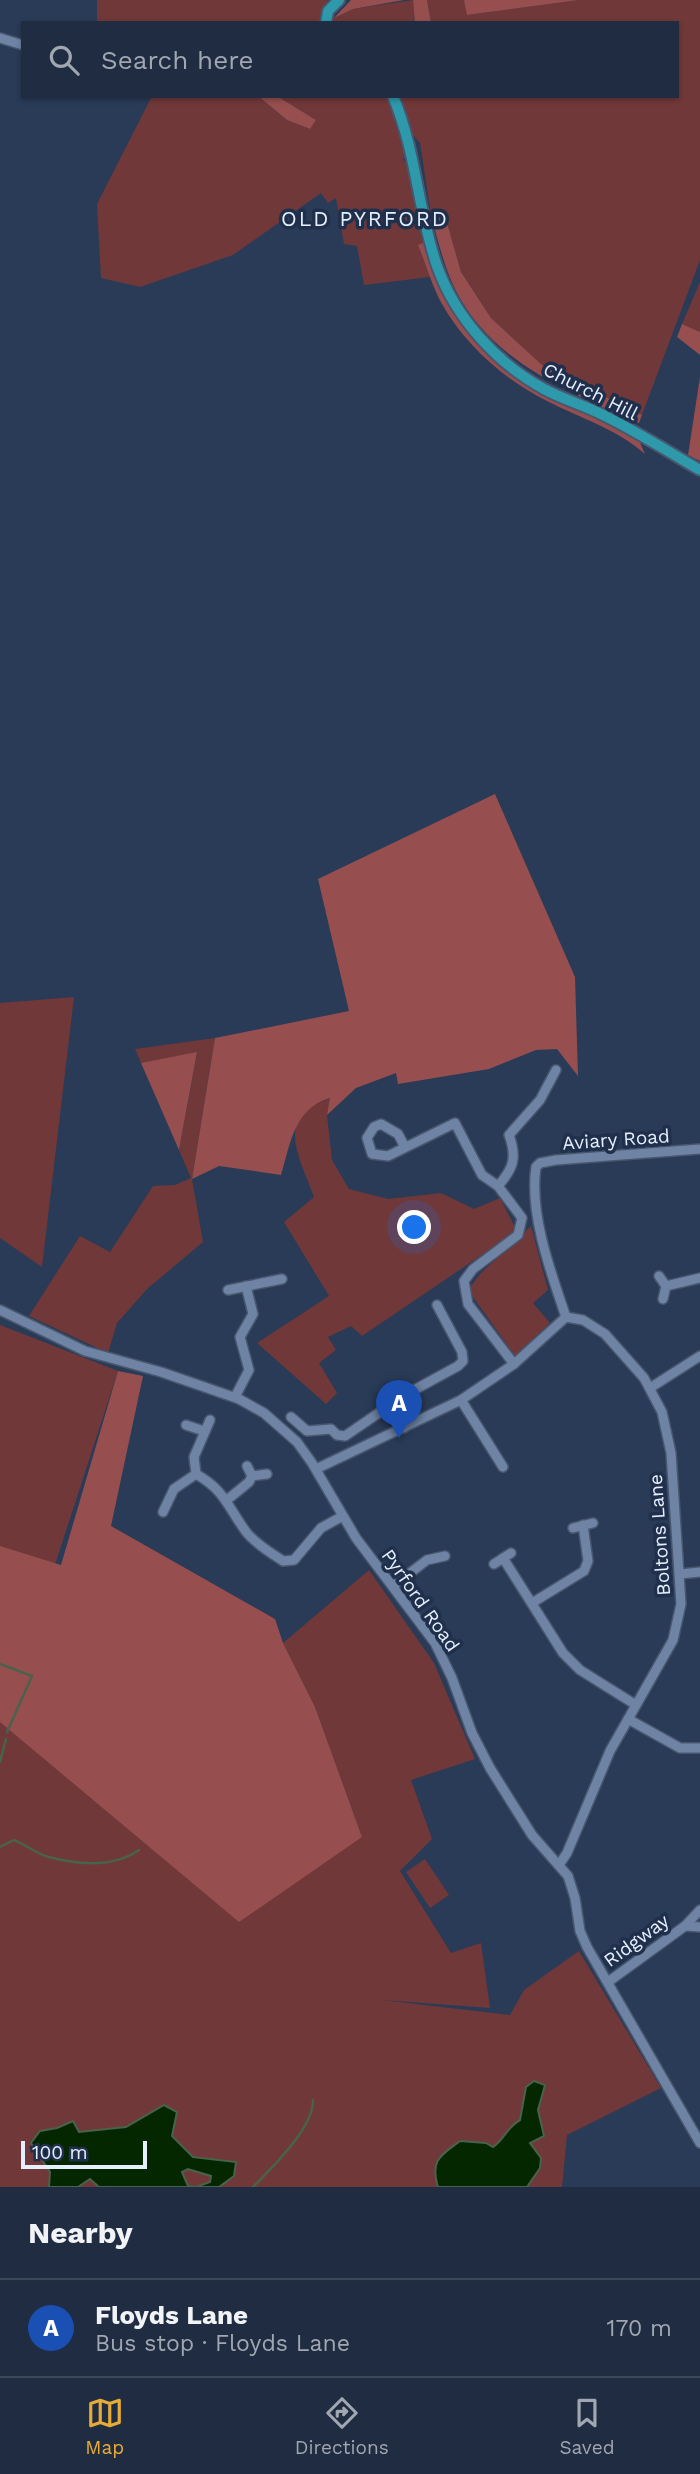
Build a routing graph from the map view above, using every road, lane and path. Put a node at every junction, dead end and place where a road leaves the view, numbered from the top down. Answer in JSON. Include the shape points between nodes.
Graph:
{"nodes":[{"id":1,"x":339,"y":0,"type":"edge"},
{"id":2,"x":326,"y":21,"type":"edge"},
{"id":3,"x":0,"y":38,"type":"edge"},
{"id":4,"x":21,"y":44,"type":"edge"},
{"id":5,"x":394,"y":98,"type":"edge"},
{"id":6,"x":700,"y":470,"type":"edge"},
{"id":7,"x":556,"y":1070,"type":"dead end"},
{"id":8,"x":404,"y":1147,"type":"dead end"},
{"id":9,"x":700,"y":1149,"type":"edge"},
{"id":10,"x":498,"y":1186,"type":"junction"},
{"id":11,"x":659,"y":1276,"type":"dead end"},
{"id":12,"x":700,"y":1278,"type":"edge"},
{"id":13,"x":282,"y":1279,"type":"dead end"},
{"id":14,"x":246,"y":1286,"type":"junction"},
{"id":15,"x":666,"y":1286,"type":"junction"},
{"id":16,"x":228,"y":1290,"type":"dead end"},
{"id":17,"x":663,"y":1299,"type":"dead end"},
{"id":18,"x":437,"y":1305,"type":"dead end"},
{"id":19,"x":0,"y":1310,"type":"edge"},
{"id":20,"x":566,"y":1317,"type":"junction"},
{"id":21,"x":700,"y":1356,"type":"edge"},
{"id":22,"x":514,"y":1364,"type":"junction"},
{"id":23,"x":650,"y":1388,"type":"junction"},
{"id":24,"x":235,"y":1397,"type":"junction"},
{"id":25,"x":461,"y":1400,"type":"junction"},
{"id":26,"x":390,"y":1405,"type":"junction"},
{"id":27,"x":291,"y":1417,"type":"dead end"},
{"id":28,"x":210,"y":1420,"type":"dead end"},
{"id":29,"x":186,"y":1425,"type":"dead end"},
{"id":30,"x":404,"y":1428,"type":"junction"},
{"id":31,"x":204,"y":1432,"type":"junction"},
{"id":32,"x":247,"y":1466,"type":"dead end"},
{"id":33,"x":503,"y":1467,"type":"dead end"},
{"id":34,"x":316,"y":1469,"type":"junction"},
{"id":35,"x":267,"y":1474,"type":"dead end"},
{"id":36,"x":196,"y":1475,"type":"junction"},
{"id":37,"x":252,"y":1476,"type":"junction"},
{"id":38,"x":228,"y":1500,"type":"junction"},
{"id":39,"x":162,"y":1505,"type":"dead end"},
{"id":40,"x":341,"y":1517,"type":"junction"},
{"id":41,"x":583,"y":1525,"type":"dead end"},
{"id":42,"x":445,"y":1556,"type":"dead end"},
{"id":43,"x":494,"y":1564,"type":"dead end"},
{"id":44,"x":700,"y":1572,"type":"edge"},
{"id":45,"x":680,"y":1574,"type":"junction"},
{"id":46,"x":393,"y":1586,"type":"junction"},
{"id":47,"x":531,"y":1603,"type":"junction"},
{"id":48,"x":636,"y":1705,"type":"junction"},
{"id":49,"x":628,"y":1719,"type":"junction"},
{"id":50,"x":700,"y":1748,"type":"edge"},
{"id":51,"x":559,"y":1865,"type":"junction"},
{"id":52,"x":700,"y":1910,"type":"edge"},
{"id":53,"x":685,"y":1926,"type":"junction"},
{"id":54,"x":700,"y":1927,"type":"edge"},
{"id":55,"x":608,"y":1982,"type":"junction"},
{"id":56,"x":696,"y":2125,"type":"edge"},
{"id":57,"x":700,"y":2143,"type":"edge"}],
"edges":[{"from":1,"to":2,"type":"main road","via":[[328,11]]},
{"from":3,"to":4,"type":"street"},
{"from":5,"to":6,"type":"main road","name":"Church Hill","via":[[412,146],[431,249],[449,295],[466,321],[531,381],[615,420]]},
{"from":7,"to":10,"type":"street","via":[[540,1100],[509,1135],[513,1165]]},
{"from":8,"to":10,"type":"street","via":[[455,1123],[482,1175]]},
{"from":9,"to":20,"type":"street","name":"Aviary Road","via":[[556,1160],[536,1167],[535,1190],[546,1254]]},
{"from":10,"to":22,"type":"street","via":[[522,1217],[522,1227],[518,1236],[472,1269],[464,1281],[464,1292],[468,1304]]},
{"from":11,"to":15,"type":"street"},
{"from":12,"to":15,"type":"street"},
{"from":13,"to":14,"type":"street"},
{"from":14,"to":16,"type":"street"},
{"from":14,"to":24,"type":"street","via":[[253,1314],[240,1337],[249,1370]]},
{"from":15,"to":17,"type":"street"},
{"from":18,"to":26,"type":"street","via":[[463,1352],[463,1361]]},
{"from":19,"to":24,"type":"street","name":"Pyrford Road","via":[[73,1347]]},
{"from":20,"to":22,"type":"street"},
{"from":20,"to":23,"type":"street","name":"Boltons Lane","via":[[583,1320],[605,1334]]},
{"from":21,"to":23,"type":"street"},
{"from":22,"to":25,"type":"street"},
{"from":23,"to":45,"type":"street","name":"Boltons Lane","via":[[669,1435]]},
{"from":24,"to":34,"type":"street","name":"Pyrford Road","via":[[264,1412]]},
{"from":25,"to":30,"type":"street"},
{"from":25,"to":33,"type":"street"},
{"from":26,"to":27,"type":"street","via":[[343,1437],[331,1429],[307,1430]]},
{"from":26,"to":30,"type":"street"},
{"from":28,"to":31,"type":"street"},
{"from":29,"to":31,"type":"street"},
{"from":30,"to":34,"type":"street"},
{"from":31,"to":36,"type":"street","via":[[194,1457]]},
{"from":32,"to":37,"type":"street"},
{"from":34,"to":40,"type":"street","name":"Pyrford Road"},
{"from":35,"to":37,"type":"street"},
{"from":36,"to":38,"type":"street"},
{"from":36,"to":39,"type":"street","via":[[182,1481]]},
{"from":37,"to":38,"type":"street"},
{"from":38,"to":40,"type":"street","via":[[249,1535],[288,1562],[321,1528]]},
{"from":40,"to":46,"type":"street","name":"Pyrford Road"},
{"from":41,"to":47,"type":"street","via":[[586,1566],[578,1576]]},
{"from":42,"to":46,"type":"street","via":[[427,1560]]},
{"from":43,"to":47,"type":"street","via":[[507,1555]]},
{"from":44,"to":45,"type":"street"},
{"from":45,"to":48,"type":"street","name":"Boltons Lane","via":[[681,1604],[673,1640]]},
{"from":46,"to":51,"type":"street","name":"Pyrford Road","via":[[440,1652],[490,1768],[532,1835]]},
{"from":47,"to":48,"type":"street","via":[[563,1653],[580,1670]]},
{"from":48,"to":49,"type":"street","name":"Boltons Lane"},
{"from":49,"to":50,"type":"street","via":[[680,1748]]},
{"from":49,"to":51,"type":"street","name":"Boltons Lane"},
{"from":51,"to":55,"type":"street","name":"Pyrford Road","via":[[573,1889],[580,1931]]},
{"from":52,"to":53,"type":"street","name":"Ridgway"},
{"from":53,"to":54,"type":"street","name":"Ridgway"},
{"from":53,"to":55,"type":"street","name":"Ridgway"},
{"from":55,"to":56,"type":"street","name":"Pyrford Road"},
{"from":56,"to":57,"type":"street","name":"Pyrford Road"}]}
